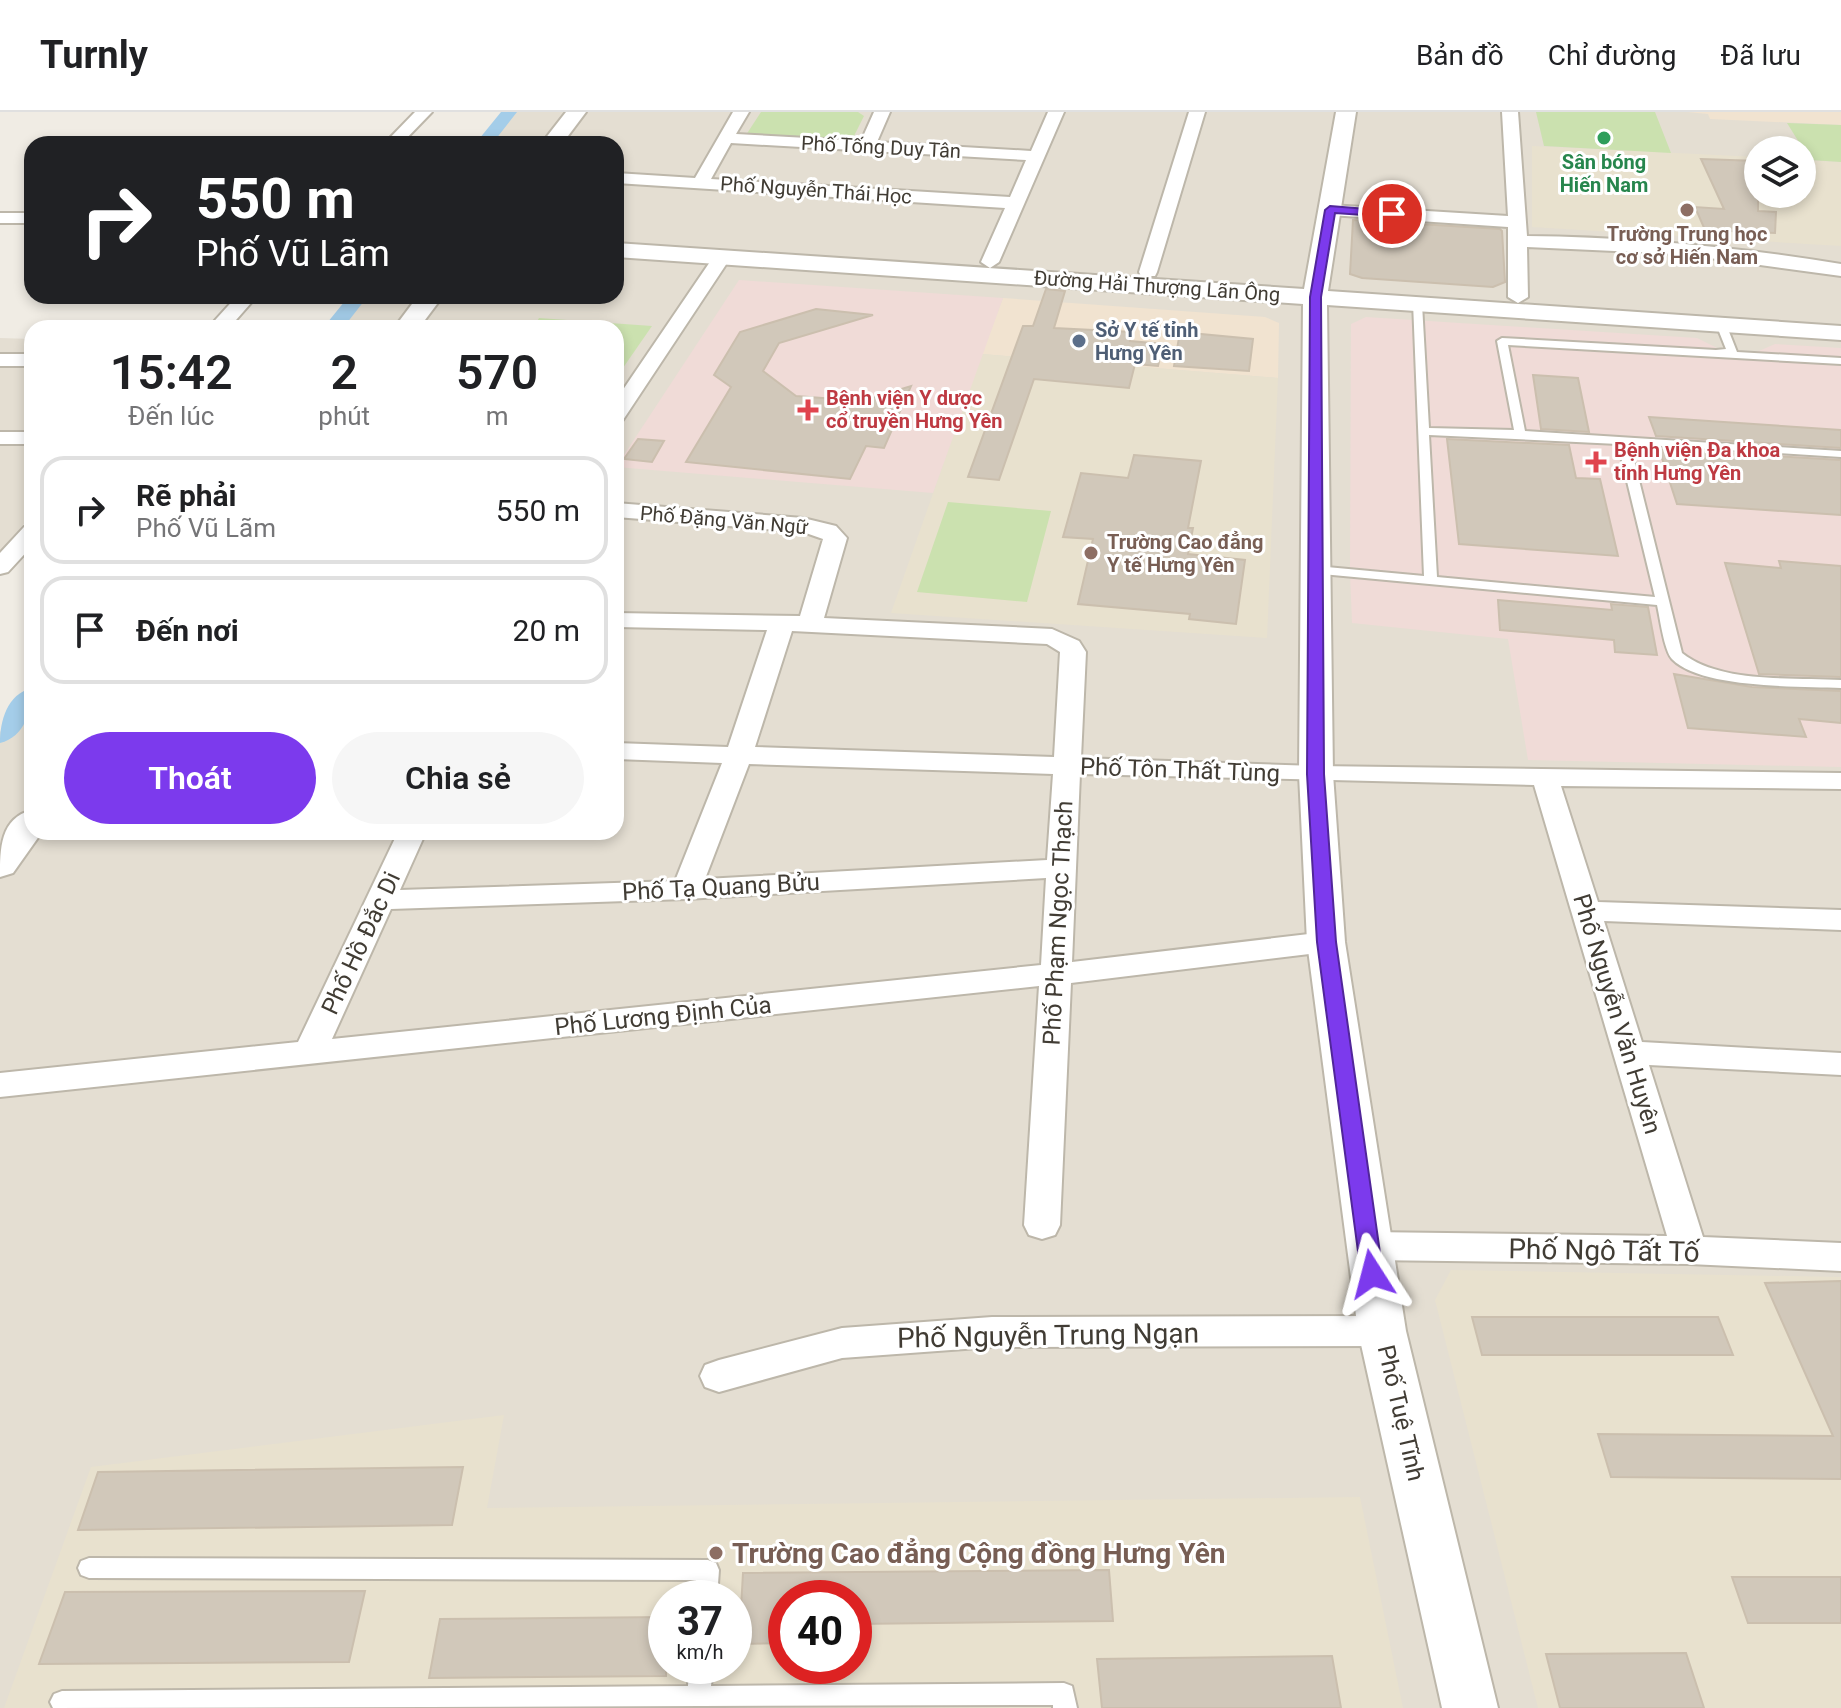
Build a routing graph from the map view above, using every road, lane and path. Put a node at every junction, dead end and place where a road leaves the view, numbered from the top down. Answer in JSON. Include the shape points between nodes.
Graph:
{"nodes":[{"id":1,"x":424,"y":112,"type":"edge"},
{"id":2,"x":576,"y":112,"type":"edge"},
{"id":3,"x":741,"y":112,"type":"edge"},
{"id":4,"x":882,"y":112,"type":"edge"},
{"id":5,"x":1056,"y":112,"type":"edge"},
{"id":6,"x":1197,"y":112,"type":"edge"},
{"id":7,"x":1346,"y":112,"type":"edge"},
{"id":8,"x":1510,"y":112,"type":"edge"},
{"id":9,"x":400,"y":136,"type":"edge"},
{"id":10,"x":557,"y":136,"type":"edge"},
{"id":11,"x":726,"y":138,"type":"junction"},
{"id":12,"x":867,"y":146,"type":"junction"},
{"id":13,"x":1037,"y":156,"type":"junction"},
{"id":14,"x":624,"y":178,"type":"edge"},
{"id":15,"x":700,"y":183,"type":"junction"},
{"id":16,"x":1016,"y":203,"type":"junction"},
{"id":17,"x":1330,"y":210,"type":"junction"},
{"id":18,"x":0,"y":218,"type":"edge"},
{"id":19,"x":24,"y":218,"type":"edge"},
{"id":20,"x":1517,"y":232,"type":"junction"},
{"id":21,"x":624,"y":238,"type":"edge"},
{"id":22,"x":624,"y":251,"type":"edge"},
{"id":23,"x":722,"y":257,"type":"junction"},
{"id":24,"x":864,"y":260,"type":"junction"},
{"id":25,"x":990,"y":262,"type":"junction"},
{"id":26,"x":1841,"y":270,"type":"edge"},
{"id":27,"x":1148,"y":272,"type":"junction"},
{"id":28,"x":1317,"y":291,"type":"junction"},
{"id":29,"x":1518,"y":297,"type":"junction"},
{"id":30,"x":240,"y":304,"type":"edge"},
{"id":31,"x":425,"y":304,"type":"edge"},
{"id":32,"x":1417,"y":304,"type":"junction"},
{"id":33,"x":1718,"y":317,"type":"junction"},
{"id":34,"x":1841,"y":319,"type":"edge"},
{"id":35,"x":226,"y":320,"type":"edge"},
{"id":36,"x":412,"y":320,"type":"edge"},
{"id":37,"x":1841,"y":333,"type":"edge"},
{"id":38,"x":1716,"y":354,"type":"junction"},
{"id":39,"x":0,"y":360,"type":"edge"},
{"id":40,"x":24,"y":360,"type":"edge"},
{"id":41,"x":1841,"y":361,"type":"edge"},
{"id":42,"x":624,"y":404,"type":"edge"},
{"id":43,"x":1423,"y":431,"type":"junction"},
{"id":44,"x":1520,"y":434,"type":"junction"},
{"id":45,"x":0,"y":438,"type":"edge"},
{"id":46,"x":24,"y":438,"type":"edge"},
{"id":47,"x":1623,"y":441,"type":"junction"},
{"id":48,"x":1841,"y":454,"type":"edge"},
{"id":49,"x":624,"y":511,"type":"edge"},
{"id":50,"x":24,"y":537,"type":"edge"},
{"id":51,"x":24,"y":541,"type":"edge"},
{"id":52,"x":0,"y":542,"type":"edge"},
{"id":53,"x":0,"y":567,"type":"edge"},
{"id":54,"x":1316,"y":570,"type":"junction"},
{"id":55,"x":1431,"y":580,"type":"junction"},
{"id":56,"x":1663,"y":602,"type":"junction"},
{"id":57,"x":624,"y":620,"type":"edge"},
{"id":58,"x":796,"y":624,"type":"junction"},
{"id":59,"x":1841,"y":684,"type":"edge"},
{"id":60,"x":624,"y":751,"type":"edge"},
{"id":61,"x":739,"y":755,"type":"junction"},
{"id":62,"x":1066,"y":766,"type":"junction"},
{"id":63,"x":1316,"y":774,"type":"junction"},
{"id":64,"x":1545,"y":777,"type":"junction"},
{"id":65,"x":1841,"y":781,"type":"edge"},
{"id":66,"x":24,"y":832,"type":"edge"},
{"id":67,"x":408,"y":840,"type":"edge"},
{"id":68,"x":0,"y":865,"type":"edge"},
{"id":69,"x":1061,"y":868,"type":"junction"},
{"id":70,"x":686,"y":890,"type":"junction"},
{"id":71,"x":381,"y":900,"type":"junction"},
{"id":72,"x":1586,"y":911,"type":"junction"},
{"id":73,"x":1841,"y":920,"type":"edge"},
{"id":74,"x":1326,"y":942,"type":"junction"},
{"id":75,"x":1055,"y":974,"type":"junction"},
{"id":76,"x":309,"y":1053,"type":"junction"},
{"id":77,"x":1629,"y":1053,"type":"junction"},
{"id":78,"x":1841,"y":1064,"type":"edge"},
{"id":79,"x":0,"y":1085,"type":"edge"},
{"id":80,"x":1042,"y":1225,"type":"dead end"},
{"id":81,"x":1368,"y":1246,"type":"junction"},
{"id":82,"x":1689,"y":1250,"type":"junction"},
{"id":83,"x":1841,"y":1257,"type":"edge"},
{"id":84,"x":1382,"y":1331,"type":"junction"},
{"id":85,"x":719,"y":1376,"type":"dead end"},
{"id":86,"x":89,"y":1568,"type":"dead end"},
{"id":87,"x":707,"y":1580,"type":"edge"},
{"id":88,"x":62,"y":1702,"type":"dead end"},
{"id":89,"x":699,"y":1703,"type":"edge"},
{"id":90,"x":1065,"y":1708,"type":"edge"},
{"id":91,"x":1470,"y":1708,"type":"edge"}],
"edges":[{"from":1,"to":9,"type":"street"},
{"from":2,"to":10,"type":"street"},
{"from":3,"to":11,"type":"street"},
{"from":4,"to":12,"type":"street"},
{"from":5,"to":13,"type":"street"},
{"from":6,"to":27,"type":"street"},
{"from":7,"to":17,"type":"street","name":"Phố Tuệ Tĩnh"},
{"from":8,"to":20,"type":"street"},
{"from":11,"to":12,"type":"street","name":"Phố Tống Duy Tân"},
{"from":11,"to":15,"type":"street"},
{"from":12,"to":13,"type":"street","name":"Phố Tống Duy Tân"},
{"from":13,"to":16,"type":"street"},
{"from":14,"to":15,"type":"street","name":"Phố Nguyễn Thái Học"},
{"from":15,"to":16,"type":"street","name":"Phố Nguyễn Thái Học"},
{"from":16,"to":25,"type":"street"},
{"from":17,"to":20,"type":"street"},
{"from":17,"to":28,"type":"street","name":"Phố Tuệ Tĩnh"},
{"from":18,"to":19,"type":"street"},
{"from":20,"to":26,"type":"street"},
{"from":20,"to":29,"type":"street"},
{"from":21,"to":24,"type":"street","name":"Đường Hải Thượng Lãn Ông"},
{"from":22,"to":23,"type":"street","name":"Đường Hải Thượng Lãn Ông"},
{"from":23,"to":24,"type":"street","name":"Đường Hải Thượng Lãn Ông"},
{"from":23,"to":42,"type":"street"},
{"from":24,"to":25,"type":"street","name":"Đường Hải Thượng Lãn Ông"},
{"from":24,"to":28,"type":"street","name":"Đường Hải Thượng Lãn Ông"},
{"from":25,"to":27,"type":"street","name":"Đường Hải Thượng Lãn Ông"},
{"from":27,"to":28,"type":"street","name":"Đường Hải Thượng Lãn Ông"},
{"from":28,"to":29,"type":"street","name":"Đường Hải Thượng Lãn Ông"},
{"from":28,"to":32,"type":"street","name":"Đường Hải Thượng Lãn Ông"},
{"from":28,"to":54,"type":"street","name":"Phố Tuệ Tĩnh"},
{"from":29,"to":33,"type":"street","name":"Đường Hải Thượng Lãn Ông"},
{"from":30,"to":35,"type":"street"},
{"from":31,"to":36,"type":"street"},
{"from":32,"to":33,"type":"street","name":"Đường Hải Thượng Lãn Ông"},
{"from":32,"to":43,"type":"lane"},
{"from":33,"to":34,"type":"street","name":"Đường Hải Thượng Lãn Ông"},
{"from":33,"to":37,"type":"street","name":"Đường Hải Thượng Lãn Ông"},
{"from":33,"to":38,"type":"lane","via":[[1732,351]]},
{"from":38,"to":41,"type":"lane"},
{"from":38,"to":44,"type":"lane","via":[[1502,341]]},
{"from":39,"to":40,"type":"street"},
{"from":43,"to":44,"type":"lane"},
{"from":43,"to":55,"type":"lane"},
{"from":44,"to":47,"type":"lane"},
{"from":45,"to":46,"type":"street"},
{"from":47,"to":48,"type":"lane"},
{"from":47,"to":56,"type":"lane"},
{"from":49,"to":58,"type":"street","name":"Phố Đặng Văn Ngữ","via":[[828,531],[835,538]]},
{"from":50,"to":52,"type":"street"},
{"from":51,"to":53,"type":"street"},
{"from":54,"to":55,"type":"lane"},
{"from":54,"to":63,"type":"street","name":"Phố Tuệ Tĩnh"},
{"from":55,"to":56,"type":"lane"},
{"from":56,"to":59,"type":"lane","via":[[1676,655],[1696,670]]},
{"from":57,"to":58,"type":"street","name":"Phố Phạm Ngọc Thạch"},
{"from":58,"to":61,"type":"street"},
{"from":58,"to":62,"type":"street","name":"Phố Phạm Ngọc Thạch","via":[[1064,640],[1073,652]]},
{"from":60,"to":61,"type":"street","name":"Phố Tôn Thất Tùng"},
{"from":61,"to":62,"type":"street","name":"Phố Tôn Thất Tùng"},
{"from":61,"to":70,"type":"street"},
{"from":62,"to":63,"type":"street","name":"Phố Tôn Thất Tùng"},
{"from":62,"to":69,"type":"street","name":"Phố Phạm Ngọc Thạch"},
{"from":63,"to":64,"type":"street","name":"Phố Tôn Thất Tùng"},
{"from":63,"to":74,"type":"street","name":"Phố Tuệ Tĩnh"},
{"from":64,"to":65,"type":"street","name":"Phố Tôn Thất Tùng"},
{"from":64,"to":72,"type":"street","name":"Phố Nguyễn Văn Huyên"},
{"from":66,"to":68,"type":"street"},
{"from":67,"to":71,"type":"street","name":"Phố Hồ Đắc Di"},
{"from":69,"to":70,"type":"street","name":"Phố Tạ Quang Bửu"},
{"from":69,"to":75,"type":"street","name":"Phố Phạm Ngọc Thạch"},
{"from":70,"to":71,"type":"street","name":"Phố Tạ Quang Bửu"},
{"from":71,"to":76,"type":"street","name":"Phố Hồ Đắc Di"},
{"from":72,"to":73,"type":"street"},
{"from":72,"to":77,"type":"street","name":"Phố Nguyễn Văn Huyên"},
{"from":74,"to":75,"type":"street","name":"Phố Lương Định Của"},
{"from":74,"to":81,"type":"street","name":"Phố Tuệ Tĩnh"},
{"from":75,"to":76,"type":"street","name":"Phố Lương Định Của"},
{"from":75,"to":80,"type":"street","name":"Phố Phạm Ngọc Thạch"},
{"from":76,"to":79,"type":"street","name":"Phố Lương Định Của"},
{"from":77,"to":78,"type":"street"},
{"from":77,"to":82,"type":"street","name":"Phố Nguyễn Văn Huyên"},
{"from":81,"to":82,"type":"street","name":"Phố Ngô Tất Tố"},
{"from":81,"to":84,"type":"street","name":"Phố Tuệ Tĩnh"},
{"from":82,"to":83,"type":"street","name":"Phố Ngô Tất Tố"},
{"from":84,"to":85,"type":"street","name":"Phố Nguyễn Trung Ngạn","via":[[977,1333],[842,1343]]},
{"from":84,"to":91,"type":"street","name":"Phố Tuệ Tĩnh"},
{"from":86,"to":87,"type":"lane","via":[[708,1570]]},
{"from":88,"to":89,"type":"lane"},
{"from":89,"to":90,"type":"lane","via":[[1064,1694]]}]}
